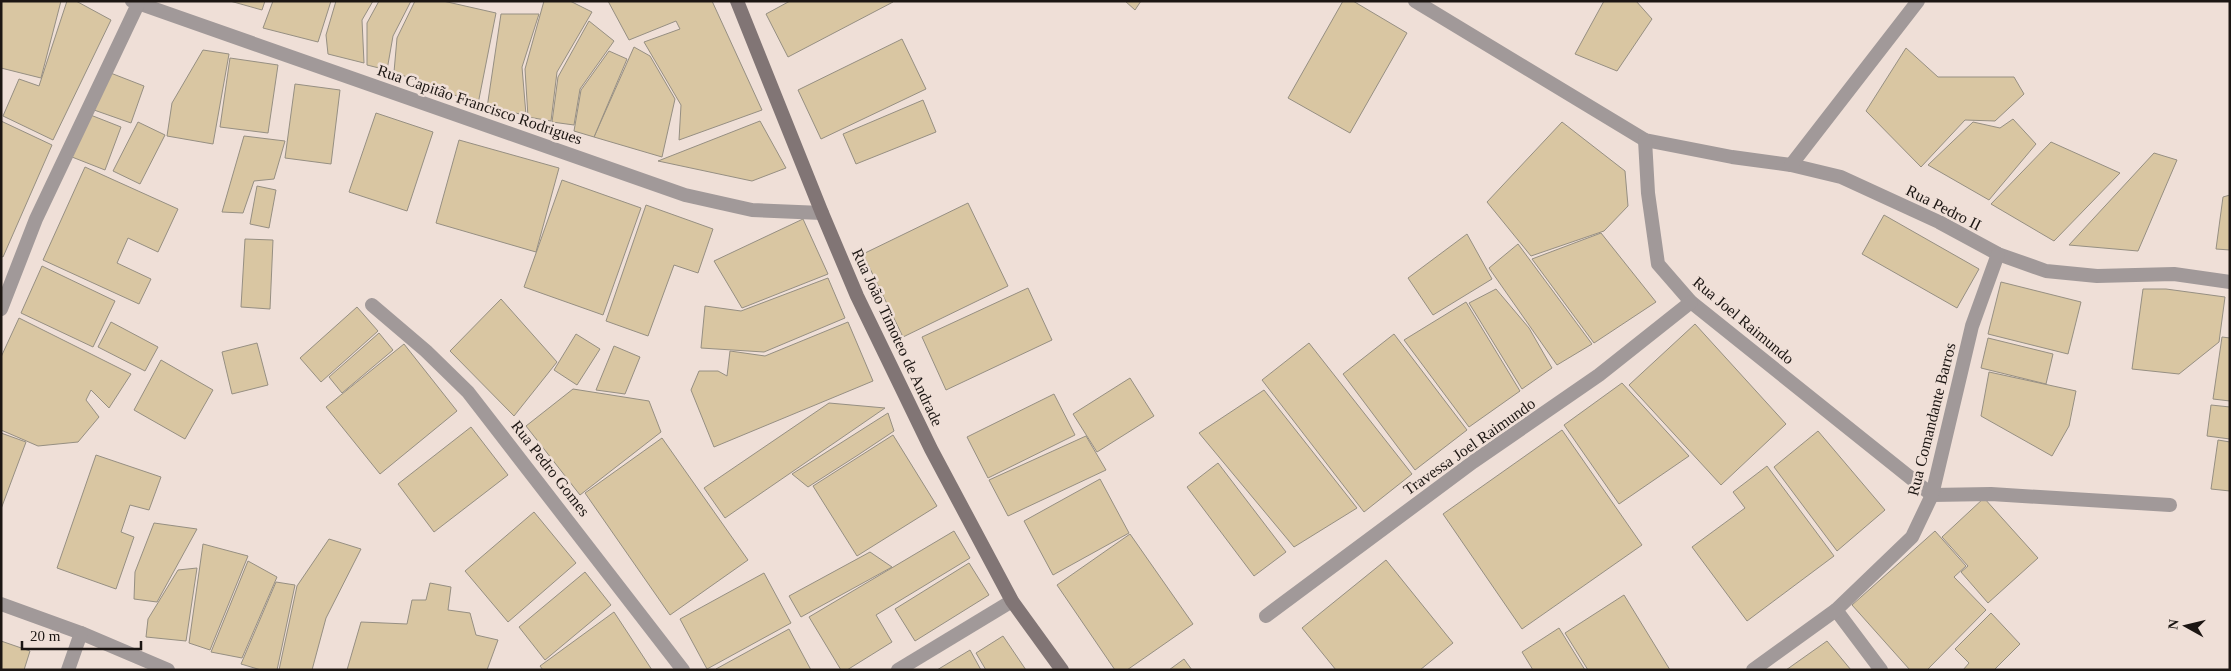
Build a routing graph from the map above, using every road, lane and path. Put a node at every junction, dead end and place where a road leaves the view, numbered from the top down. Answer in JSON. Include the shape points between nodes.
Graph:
{"nodes":[{"id":1,"x":737,"y":1,"type":"edge"},
{"id":2,"x":1416,"y":1,"type":"edge"},
{"id":3,"x":1918,"y":1,"type":"edge"},
{"id":4,"x":135,"y":2,"type":"edge"},
{"id":5,"x":1645,"y":140,"type":"junction"},
{"id":6,"x":1792,"y":165,"type":"junction"},
{"id":7,"x":822,"y":213,"type":"junction"},
{"id":8,"x":1998,"y":254,"type":"junction"},
{"id":9,"x":2230,"y":282,"type":"edge"},
{"id":10,"x":1691,"y":302,"type":"junction"},
{"id":11,"x":372,"y":305,"type":"dead end"},
{"id":12,"x":1,"y":309,"type":"edge"},
{"id":13,"x":1932,"y":494,"type":"junction"},
{"id":14,"x":2170,"y":505,"type":"dead end"},
{"id":15,"x":1012,"y":601,"type":"junction"},
{"id":16,"x":1,"y":604,"type":"edge"},
{"id":17,"x":1836,"y":610,"type":"junction"},
{"id":18,"x":1266,"y":616,"type":"dead end"},
{"id":19,"x":81,"y":633,"type":"junction"},
{"id":20,"x":68,"y":670,"type":"edge"},
{"id":21,"x":168,"y":670,"type":"edge"},
{"id":22,"x":683,"y":670,"type":"edge"},
{"id":23,"x":898,"y":670,"type":"edge"},
{"id":24,"x":1062,"y":670,"type":"edge"},
{"id":25,"x":1753,"y":670,"type":"edge"},
{"id":26,"x":1881,"y":670,"type":"edge"}],
"edges":[{"from":1,"to":7,"type":"main road","name":"Rua João Timoteo de Andrade"},
{"from":2,"to":5,"type":"street"},
{"from":3,"to":6,"type":"street"},
{"from":4,"to":7,"type":"street","name":"Rua Capitão Francisco Rodrigues","via":[[685,194],[752,210]]},
{"from":4,"to":12,"type":"street","via":[[36,219]]},
{"from":5,"to":6,"type":"street","name":"Rua Pedro II"},
{"from":5,"to":10,"type":"street","name":"Rua Joel Raimundo","via":[[1648,193],[1658,264]]},
{"from":6,"to":8,"type":"street","name":"Rua Pedro II","via":[[1841,177],[1939,222]]},
{"from":7,"to":15,"type":"main road","name":"Rua João Timoteo de Andrade","via":[[857,296],[931,449]]},
{"from":8,"to":9,"type":"street","name":"Rua Pedro II","via":[[2046,271],[2097,276],[2174,274]]},
{"from":8,"to":13,"type":"street","name":"Rua Comandante Barros","via":[[1972,326]]},
{"from":10,"to":13,"type":"street","name":"Rua Joel Raimundo"},
{"from":10,"to":18,"type":"street","name":"Travessa Joel Raimundo","via":[[1599,375],[1473,462]]},
{"from":11,"to":22,"type":"street","name":"Rua Pedro Gomes","via":[[468,392]]},
{"from":13,"to":14,"type":"street","via":[[1991,494]]},
{"from":13,"to":17,"type":"street","name":"Rua Comandante Barros","via":[[1912,537]]},
{"from":15,"to":23,"type":"street"},
{"from":15,"to":24,"type":"main road","name":"Rua João Timoteo de Andrade"},
{"from":16,"to":19,"type":"street"},
{"from":17,"to":25,"type":"street","name":"Rua Comandante Barros"},
{"from":17,"to":26,"type":"street"},
{"from":19,"to":20,"type":"street"},
{"from":19,"to":21,"type":"street"}]}
